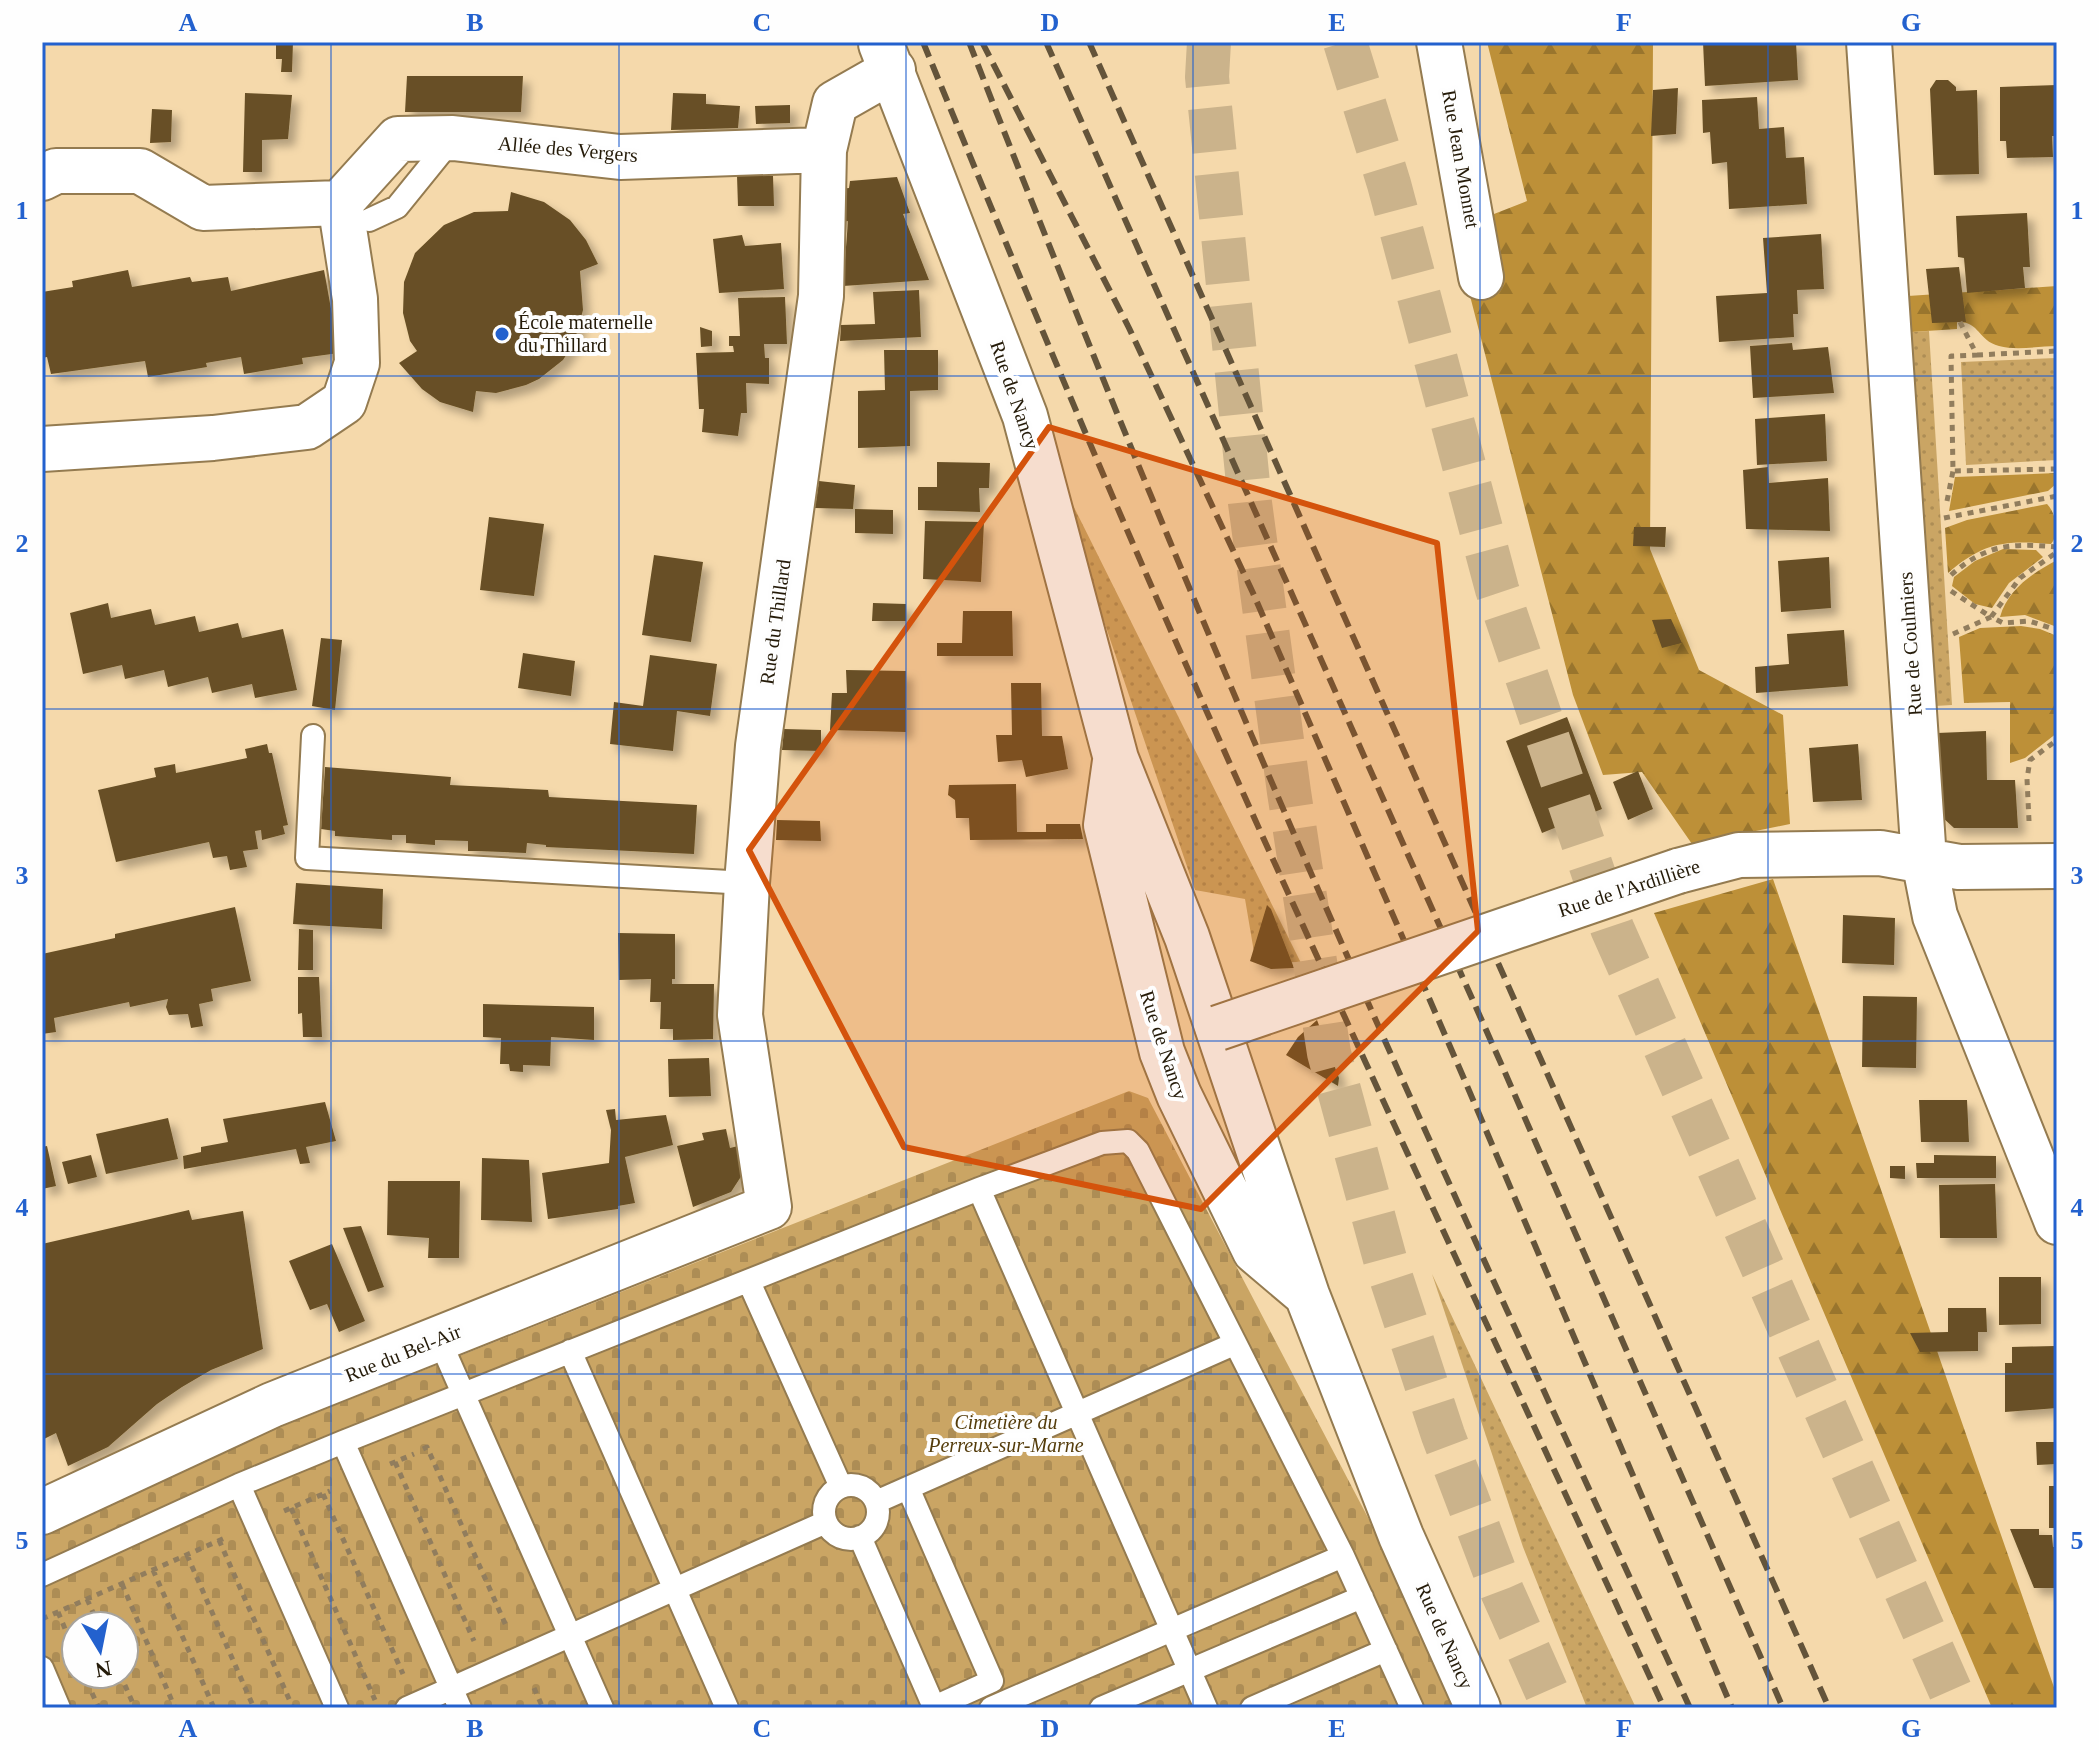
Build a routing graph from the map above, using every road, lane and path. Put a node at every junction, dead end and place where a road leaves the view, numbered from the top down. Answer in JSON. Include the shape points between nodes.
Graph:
{"nodes":[{"id":1,"x":1439,"y":42,"type":"edge"},
{"id":2,"x":1869,"y":42,"type":"edge"},
{"id":3,"x":887,"y":56,"type":"edge"},
{"id":4,"x":824,"y":150,"type":"junction"},
{"id":5,"x":42,"y":178,"type":"edge"},
{"id":6,"x":355,"y":212,"type":"junction"},
{"id":7,"x":1481,"y":277,"type":"dead end"},
{"id":8,"x":1960,"y":322,"type":"dead end"},
{"id":9,"x":2057,"y":351,"type":"edge"},
{"id":10,"x":1977,"y":355,"type":"junction"},
{"id":11,"x":42,"y":449,"type":"edge"},
{"id":12,"x":2057,"y":469,"type":"edge"},
{"id":13,"x":1953,"y":471,"type":"junction"},
{"id":14,"x":2057,"y":496,"type":"edge"},
{"id":15,"x":1943,"y":518,"type":"junction"},
{"id":16,"x":1944,"y":534,"type":"dead end"},
{"id":17,"x":2057,"y":550,"type":"edge"},
{"id":18,"x":1945,"y":564,"type":"dead end"},
{"id":19,"x":1945,"y":580,"type":"junction"},
{"id":20,"x":1948,"y":590,"type":"junction"},
{"id":21,"x":1950,"y":604,"type":"dead end"},
{"id":22,"x":1991,"y":617,"type":"junction"},
{"id":23,"x":1951,"y":619,"type":"dead end"},
{"id":24,"x":2057,"y":630,"type":"edge"},
{"id":25,"x":313,"y":736,"type":"dead end"},
{"id":26,"x":2057,"y":740,"type":"edge"},
{"id":27,"x":1116,"y":759,"type":"junction"},
{"id":28,"x":1924,"y":860,"type":"junction"},
{"id":29,"x":2044,"y":865,"type":"edge"},
{"id":30,"x":747,"y":883,"type":"junction"},
{"id":31,"x":1218,"y":1028,"type":"junction"},
{"id":32,"x":979,"y":1189,"type":"junction"},
{"id":33,"x":769,"y":1207,"type":"joint"},
{"id":34,"x":2057,"y":1222,"type":"edge"},
{"id":35,"x":749,"y":1282,"type":"junction"},
{"id":36,"x":1307,"y":1295,"type":"junction"},
{"id":37,"x":439,"y":1339,"type":"junction"},
{"id":38,"x":1234,"y":1344,"type":"junction"},
{"id":39,"x":570,"y":1351,"type":"junction"},
{"id":40,"x":464,"y":1396,"type":"junction"},
{"id":41,"x":1078,"y":1415,"type":"junction"},
{"id":42,"x":343,"y":1442,"type":"junction"},
{"id":43,"x":427,"y":1447,"type":"dead end"},
{"id":44,"x":395,"y":1462,"type":"dead end"},
{"id":45,"x":239,"y":1485,"type":"junction"},
{"id":46,"x":841,"y":1487,"type":"junction"},
{"id":47,"x":908,"y":1488,"type":"junction"},
{"id":48,"x":323,"y":1494,"type":"dead end"},
{"id":49,"x":876,"y":1502,"type":"junction"},
{"id":50,"x":291,"y":1508,"type":"dead end"},
{"id":51,"x":42,"y":1512,"type":"edge"},
{"id":52,"x":826,"y":1522,"type":"junction"},
{"id":53,"x":860,"y":1537,"type":"junction"},
{"id":54,"x":219,"y":1540,"type":"dead end"},
{"id":55,"x":187,"y":1555,"type":"dead end"},
{"id":56,"x":1343,"y":1556,"type":"junction"},
{"id":57,"x":153,"y":1570,"type":"dead end"},
{"id":58,"x":42,"y":1575,"type":"edge"},
{"id":59,"x":122,"y":1584,"type":"dead end"},
{"id":60,"x":675,"y":1589,"type":"junction"},
{"id":61,"x":1362,"y":1597,"type":"junction"},
{"id":62,"x":87,"y":1599,"type":"dead end"},
{"id":63,"x":92,"y":1610,"type":"edge"},
{"id":64,"x":58,"y":1612,"type":"dead end"},
{"id":65,"x":60,"y":1617,"type":"edge"},
{"id":66,"x":1172,"y":1630,"type":"junction"},
{"id":67,"x":570,"y":1636,"type":"junction"},
{"id":68,"x":1386,"y":1650,"type":"junction"},
{"id":69,"x":520,"y":1658,"type":"junction"},
{"id":70,"x":42,"y":1668,"type":"edge"},
{"id":71,"x":1189,"y":1670,"type":"junction"},
{"id":72,"x":487,"y":1672,"type":"junction"},
{"id":73,"x":456,"y":1698,"type":"edge"},
{"id":74,"x":412,"y":1706,"type":"edge"},
{"id":75,"x":59,"y":1708,"type":"edge"},
{"id":76,"x":175,"y":1708,"type":"edge"},
{"id":77,"x":214,"y":1708,"type":"edge"},
{"id":78,"x":254,"y":1708,"type":"edge"},
{"id":79,"x":293,"y":1708,"type":"edge"},
{"id":80,"x":337,"y":1708,"type":"edge"},
{"id":81,"x":379,"y":1708,"type":"edge"},
{"id":82,"x":543,"y":1708,"type":"edge"},
{"id":83,"x":602,"y":1708,"type":"edge"},
{"id":84,"x":727,"y":1708,"type":"edge"},
{"id":85,"x":933,"y":1708,"type":"edge"},
{"id":86,"x":991,"y":1708,"type":"edge"},
{"id":87,"x":1101,"y":1708,"type":"edge"},
{"id":88,"x":1206,"y":1708,"type":"edge"},
{"id":89,"x":1252,"y":1708,"type":"edge"},
{"id":90,"x":1412,"y":1708,"type":"edge"},
{"id":91,"x":1478,"y":1708,"type":"edge"}],
"edges":[{"from":1,"to":7,"type":"street","name":"Rue Jean Monnet"},
{"from":2,"to":28,"type":"street","name":"Rue de Coulmiers"},
{"from":3,"to":4,"type":"street","name":"Rue du Thillard","via":[[835,103]]},
{"from":3,"to":27,"type":"street","name":"Rue de Nancy","via":[[1025,416]]},
{"from":4,"to":6,"type":"street","name":"Allée des Vergers","via":[[620,157],[453,138],[398,139]]},
{"from":4,"to":30,"type":"street","name":"Rue du Thillard","via":[[821,296],[758,746]]},
{"from":5,"to":6,"type":"street","via":[[56,171],[140,171],[203,208]]},
{"from":6,"to":11,"type":"street","via":[[357,363],[344,402],[307,427]]},
{"from":8,"to":10,"type":"path"},
{"from":9,"to":10,"type":"path"},
{"from":10,"to":13,"type":"path","via":[[1951,356]]},
{"from":12,"to":13,"type":"path"},
{"from":13,"to":15,"type":"path"},
{"from":14,"to":15,"type":"path"},
{"from":15,"to":16,"type":"path"},
{"from":17,"to":19,"type":"path","via":[[1994,548]]},
{"from":17,"to":22,"type":"path","via":[[2020,578]]},
{"from":18,"to":19,"type":"path"},
{"from":19,"to":20,"type":"path"},
{"from":20,"to":21,"type":"path"},
{"from":20,"to":22,"type":"path"},
{"from":22,"to":23,"type":"path","via":[[1952,634]]},
{"from":22,"to":24,"type":"path"},
{"from":25,"to":30,"type":"lane","via":[[307,858]]},
{"from":26,"to":29,"type":"path","via":[[2030,760],[2027,779]]},
{"from":27,"to":31,"type":"street","name":"Rue de Nancy"},
{"from":27,"to":36,"type":"street","name":"Rue de Nancy","via":[[1106,825],[1162,1052],[1255,1251]]},
{"from":28,"to":29,"type":"street","name":"Rue de l'Ardillière","via":[[1959,867]]},
{"from":28,"to":31,"type":"street","name":"Rue de l'Ardillière","bridge":true,"via":[[1880,853],[1739,855],[1678,871]]},
{"from":28,"to":34,"type":"street","name":"Rue de Coulmiers","via":[[1935,916]]},
{"from":30,"to":33,"type":"street","name":"Rue du Thillard","via":[[740,1015]]},
{"from":31,"to":36,"type":"street","name":"Rue de Nancy"},
{"from":32,"to":35,"type":"lane"},
{"from":32,"to":38,"type":"lane","via":[[1102,1143],[1128,1141],[1138,1151]]},
{"from":32,"to":41,"type":"lane"},
{"from":33,"to":37,"type":"street","name":"Rue du Bel-Air"},
{"from":35,"to":39,"type":"lane"},
{"from":35,"to":46,"type":"lane"},
{"from":36,"to":91,"type":"street","name":"Rue de Nancy","via":[[1401,1536]]},
{"from":37,"to":40,"type":"lane"},
{"from":37,"to":51,"type":"street","name":"Rue du Bel-Air","via":[[272,1405]]},
{"from":38,"to":41,"type":"lane"},
{"from":38,"to":56,"type":"lane"},
{"from":39,"to":40,"type":"lane"},
{"from":39,"to":60,"type":"lane"},
{"from":40,"to":42,"type":"lane"},
{"from":40,"to":67,"type":"lane"},
{"from":41,"to":47,"type":"lane"},
{"from":41,"to":66,"type":"lane"},
{"from":42,"to":45,"type":"lane"},
{"from":42,"to":73,"type":"lane"},
{"from":43,"to":69,"type":"path"},
{"from":44,"to":72,"type":"path"},
{"from":45,"to":58,"type":"lane"},
{"from":45,"to":80,"type":"lane"},
{"from":46,"to":49,"type":"lane","via":[[865,1489]]},
{"from":46,"to":52,"type":"lane","via":[[827,1502]]},
{"from":47,"to":49,"type":"lane"},
{"from":47,"to":85,"type":"lane","via":[[992,1681]]},
{"from":48,"to":74,"type":"path"},
{"from":49,"to":53,"type":"lane","via":[[876,1523]]},
{"from":50,"to":81,"type":"path"},
{"from":52,"to":53,"type":"lane","via":[[840,1536]]},
{"from":52,"to":60,"type":"lane"},
{"from":53,"to":85,"type":"lane"},
{"from":54,"to":79,"type":"path"},
{"from":55,"to":78,"type":"path"},
{"from":56,"to":61,"type":"lane"},
{"from":56,"to":66,"type":"lane"},
{"from":57,"to":77,"type":"path"},
{"from":59,"to":76,"type":"path"},
{"from":60,"to":67,"type":"lane"},
{"from":60,"to":84,"type":"lane"},
{"from":61,"to":68,"type":"lane"},
{"from":61,"to":71,"type":"lane"},
{"from":62,"to":63,"type":"path"},
{"from":64,"to":65,"type":"path"},
{"from":66,"to":71,"type":"lane"},
{"from":66,"to":86,"type":"lane"},
{"from":67,"to":69,"type":"lane"},
{"from":67,"to":83,"type":"lane"},
{"from":68,"to":89,"type":"lane"},
{"from":68,"to":90,"type":"lane"},
{"from":69,"to":72,"type":"lane"},
{"from":69,"to":82,"type":"path"},
{"from":70,"to":75,"type":"lane"},
{"from":71,"to":87,"type":"lane"},
{"from":71,"to":88,"type":"lane"},
{"from":72,"to":73,"type":"lane"},
{"from":73,"to":74,"type":"lane"}]}
